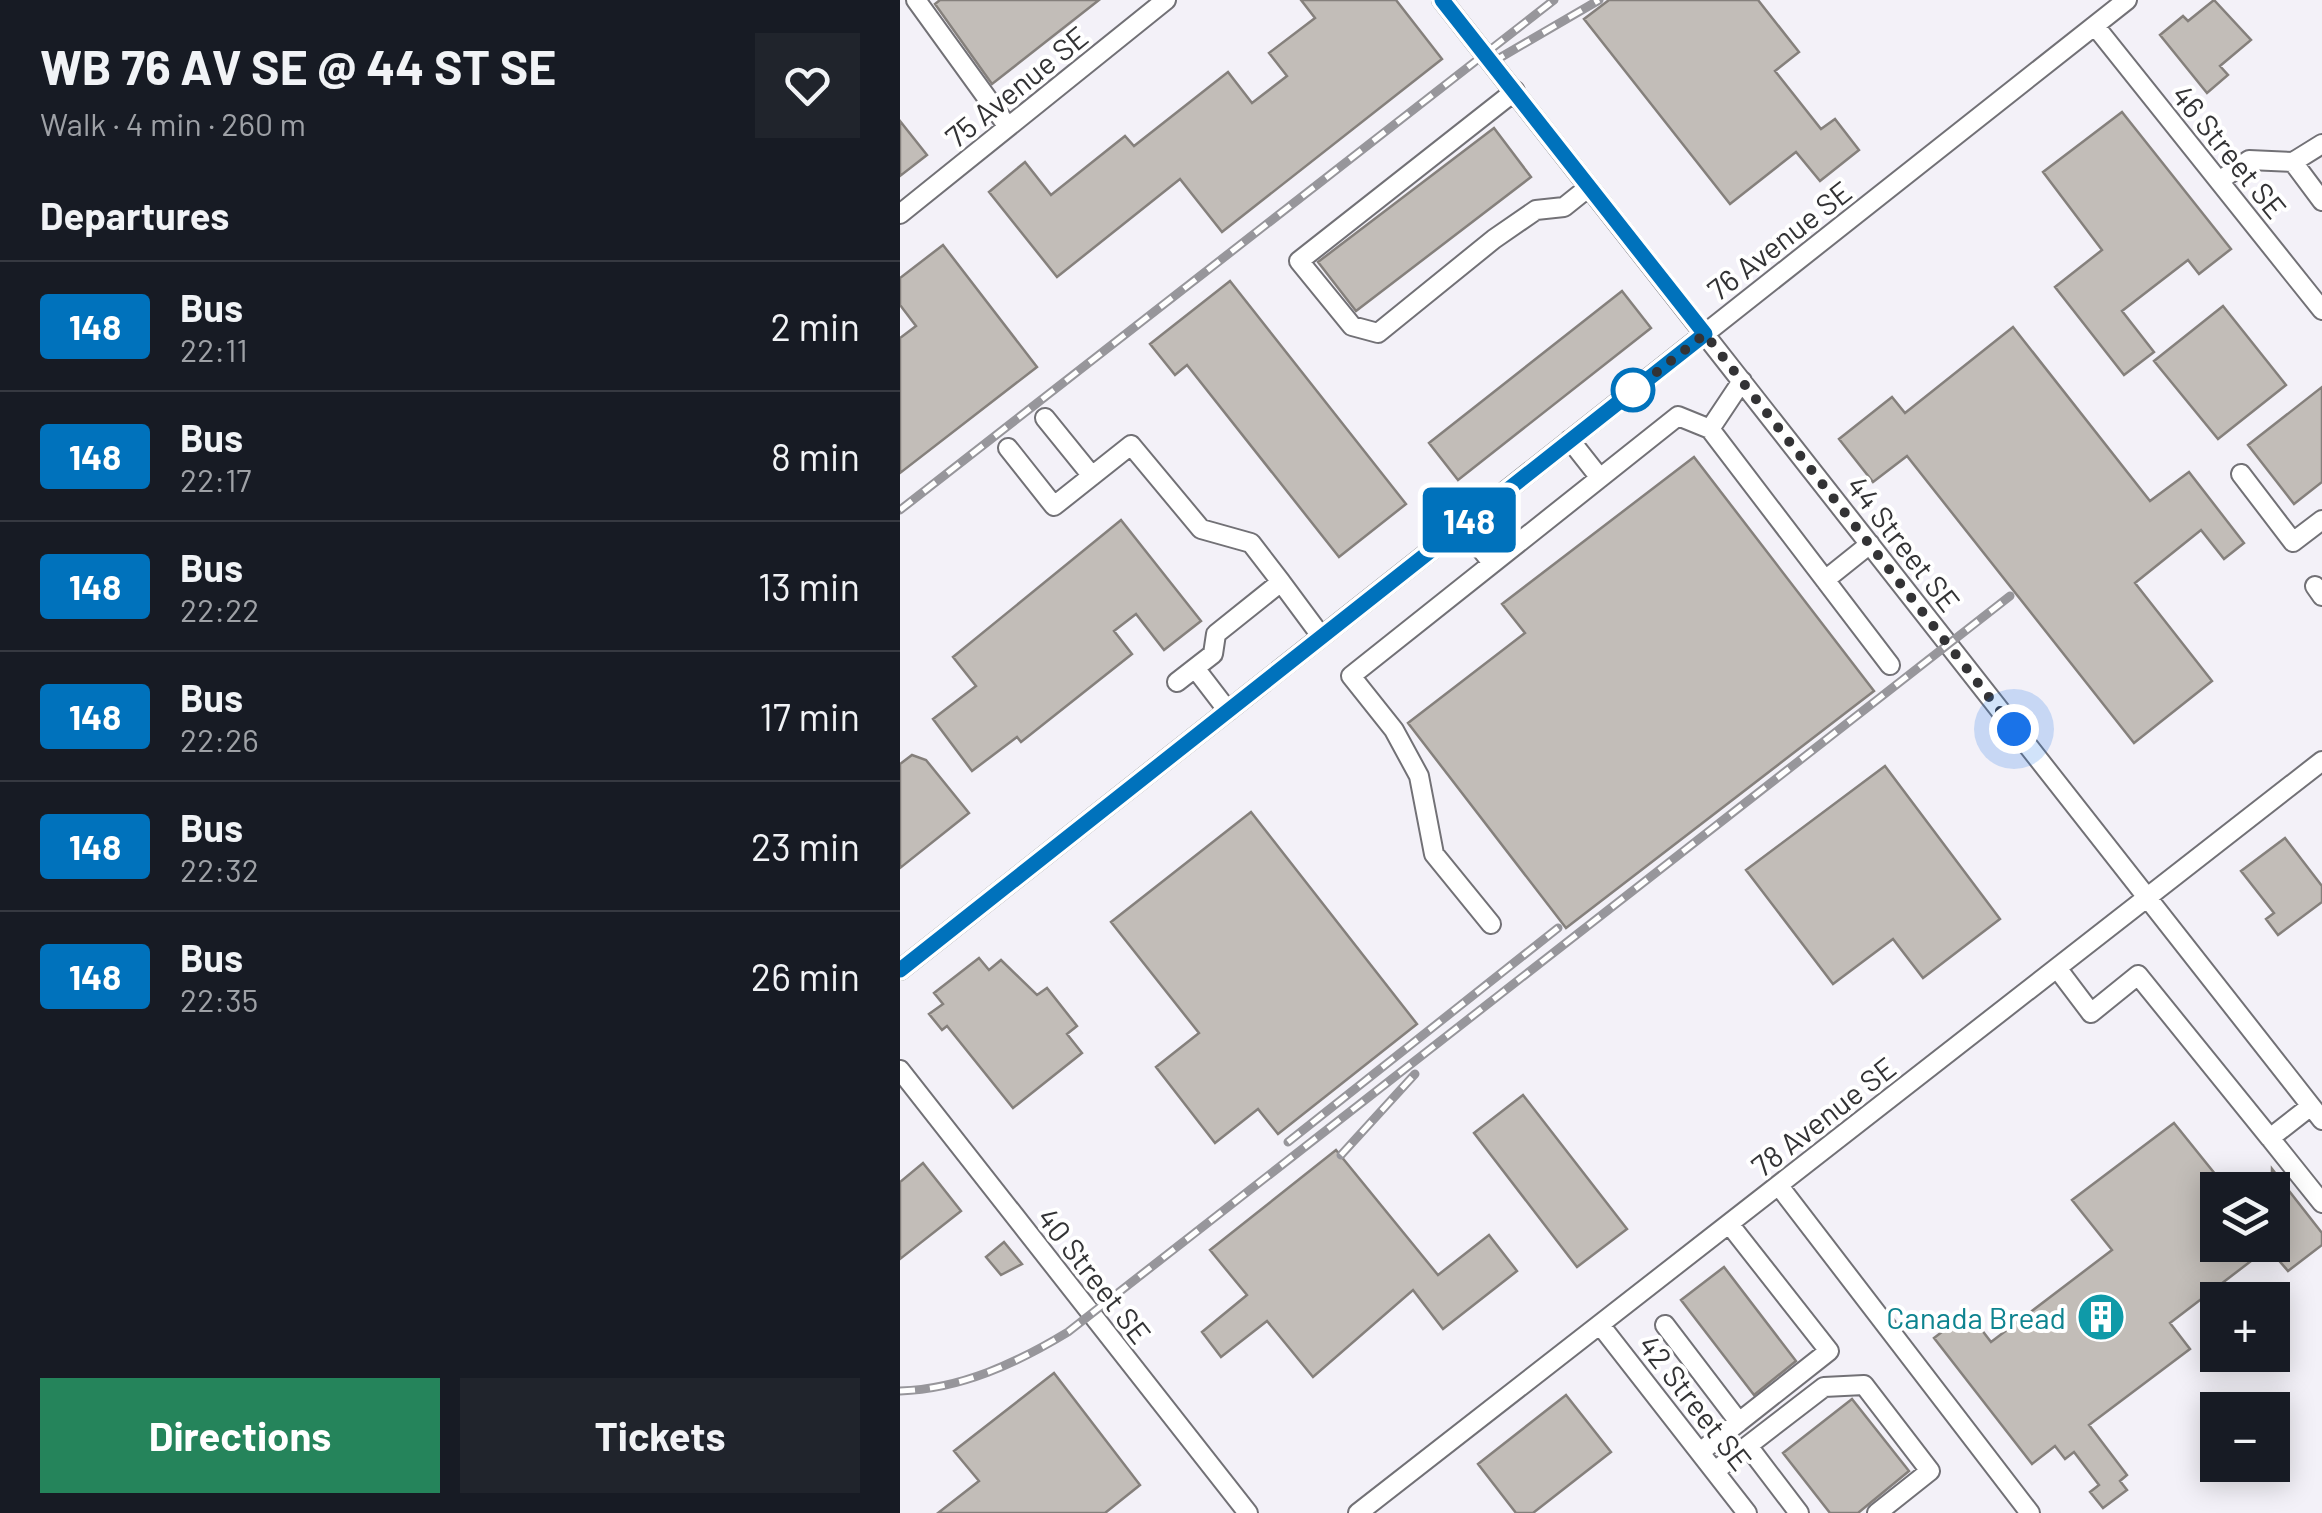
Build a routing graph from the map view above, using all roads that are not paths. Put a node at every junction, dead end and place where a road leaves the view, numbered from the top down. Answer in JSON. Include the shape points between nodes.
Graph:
{"nodes":[{"id":1,"x":916,"y":0,"type":"edge"},
{"id":2,"x":1442,"y":0,"type":"edge"},
{"id":3,"x":2128,"y":0,"type":"edge"},
{"id":4,"x":1163,"y":1,"type":"edge"},
{"id":5,"x":2095,"y":26,"type":"junction"},
{"id":6,"x":1515,"y":92,"type":"junction"},
{"id":7,"x":1008,"y":127,"type":"junction"},
{"id":8,"x":2322,"y":144,"type":"edge"},
{"id":9,"x":2293,"y":162,"type":"junction"},
{"id":10,"x":2219,"y":180,"type":"junction"},
{"id":11,"x":1590,"y":187,"type":"junction"},
{"id":12,"x":2322,"y":201,"type":"edge"},
{"id":13,"x":900,"y":214,"type":"edge"},
{"id":14,"x":2322,"y":310,"type":"edge"},
{"id":15,"x":1705,"y":334,"type":"junction"},
{"id":16,"x":1742,"y":381,"type":"junction"},
{"id":17,"x":1045,"y":418,"type":"dead end"},
{"id":18,"x":1710,"y":429,"type":"junction"},
{"id":19,"x":1570,"y":440,"type":"junction"},
{"id":20,"x":1008,"y":448,"type":"dead end"},
{"id":21,"x":2241,"y":474,"type":"dead end"},
{"id":22,"x":1092,"y":476,"type":"junction"},
{"id":23,"x":1600,"y":478,"type":"junction"},
{"id":24,"x":2322,"y":520,"type":"edge"},
{"id":25,"x":1462,"y":525,"type":"junction"},
{"id":26,"x":1870,"y":544,"type":"junction"},
{"id":27,"x":1492,"y":563,"type":"junction"},
{"id":28,"x":1824,"y":580,"type":"junction"},
{"id":29,"x":1281,"y":582,"type":"junction"},
{"id":30,"x":1321,"y":636,"type":"junction"},
{"id":31,"x":1890,"y":665,"type":"dead end"},
{"id":32,"x":1195,"y":668,"type":"junction"},
{"id":33,"x":1177,"y":682,"type":"dead end"},
{"id":34,"x":1228,"y":710,"type":"junction"},
{"id":35,"x":2322,"y":761,"type":"edge"},
{"id":36,"x":2147,"y":898,"type":"junction"},
{"id":37,"x":1492,"y":924,"type":"dead end"},
{"id":38,"x":2057,"y":968,"type":"junction"},
{"id":39,"x":900,"y":970,"type":"edge"},
{"id":40,"x":900,"y":1070,"type":"edge"},
{"id":41,"x":2316,"y":1113,"type":"edge"},
{"id":42,"x":2270,"y":1138,"type":"junction"},
{"id":43,"x":1779,"y":1186,"type":"junction"},
{"id":44,"x":2322,"y":1203,"type":"edge"},
{"id":45,"x":1730,"y":1225,"type":"junction"},
{"id":46,"x":1665,"y":1325,"type":"dead end"},
{"id":47,"x":1602,"y":1326,"type":"junction"},
{"id":48,"x":1738,"y":1422,"type":"junction"},
{"id":49,"x":1748,"y":1446,"type":"junction"},
{"id":50,"x":1700,"y":1452,"type":"junction"},
{"id":51,"x":1714,"y":1471,"type":"junction"},
{"id":52,"x":1248,"y":1513,"type":"edge"},
{"id":53,"x":1358,"y":1513,"type":"edge"},
{"id":54,"x":1747,"y":1513,"type":"edge"},
{"id":55,"x":1800,"y":1513,"type":"edge"},
{"id":56,"x":1877,"y":1513,"type":"edge"},
{"id":57,"x":2030,"y":1513,"type":"edge"}],
"edges":[{"from":1,"to":7,"type":"street"},
{"from":2,"to":6,"type":"street","name":"44 Street SE"},
{"from":3,"to":5,"type":"street","name":"76 Avenue SE"},
{"from":4,"to":7,"type":"street","name":"75 Avenue SE"},
{"from":5,"to":10,"type":"street","name":"46 Street SE"},
{"from":5,"to":15,"type":"street","name":"76 Avenue SE"},
{"from":6,"to":11,"type":"street","name":"44 Street SE"},
{"from":6,"to":11,"type":"street","via":[[1299,261],[1352,326],[1378,333],[1494,238],[1536,210],[1564,208]]},
{"from":7,"to":13,"type":"street","name":"75 Avenue SE"},
{"from":8,"to":9,"type":"street"},
{"from":9,"to":10,"type":"street","via":[[2249,160]]},
{"from":9,"to":12,"type":"street"},
{"from":10,"to":14,"type":"street","name":"46 Street SE"},
{"from":11,"to":15,"type":"street","name":"44 Street SE"},
{"from":15,"to":16,"type":"street","name":"44 Street SE"},
{"from":15,"to":19,"type":"street","name":"76 Avenue SE"},
{"from":16,"to":18,"type":"street"},
{"from":16,"to":26,"type":"street","name":"44 Street SE"},
{"from":17,"to":22,"type":"street"},
{"from":18,"to":23,"type":"street","via":[[1678,416]]},
{"from":18,"to":28,"type":"street"},
{"from":19,"to":23,"type":"street"},
{"from":19,"to":25,"type":"street","name":"76 Avenue SE"},
{"from":20,"to":22,"type":"street","via":[[1054,506]]},
{"from":21,"to":24,"type":"street","via":[[2293,542]]},
{"from":22,"to":29,"type":"street","via":[[1131,444],[1201,528],[1251,543]]},
{"from":23,"to":27,"type":"street"},
{"from":25,"to":27,"type":"street"},
{"from":25,"to":30,"type":"street","name":"76 Avenue SE"},
{"from":26,"to":28,"type":"street"},
{"from":26,"to":36,"type":"street","name":"44 Street SE"},
{"from":27,"to":37,"type":"street","via":[[1351,676],[1394,730],[1419,776],[1434,854]]},
{"from":28,"to":31,"type":"street"},
{"from":29,"to":30,"type":"street"},
{"from":29,"to":32,"type":"street","via":[[1216,634],[1214,654]]},
{"from":30,"to":34,"type":"street","name":"76 Avenue SE"},
{"from":32,"to":33,"type":"street"},
{"from":32,"to":34,"type":"street"},
{"from":34,"to":39,"type":"street","name":"76 Avenue SE"},
{"from":35,"to":36,"type":"street","name":"78 Avenue SE"},
{"from":36,"to":38,"type":"street","name":"78 Avenue SE"},
{"from":36,"to":41,"type":"street","name":"44 Street SE"},
{"from":38,"to":42,"type":"street","via":[[2091,1013],[2138,975]]},
{"from":38,"to":43,"type":"street","name":"78 Avenue SE"},
{"from":40,"to":52,"type":"street","name":"40 Street SE"},
{"from":41,"to":42,"type":"street"},
{"from":42,"to":44,"type":"street"},
{"from":43,"to":45,"type":"street","name":"78 Avenue SE"},
{"from":43,"to":57,"type":"street"},
{"from":45,"to":47,"type":"street","name":"78 Avenue SE"},
{"from":45,"to":48,"type":"street","via":[[1829,1351]]},
{"from":46,"to":48,"type":"street"},
{"from":47,"to":50,"type":"street","name":"42 Street SE"},
{"from":47,"to":53,"type":"street","name":"78 Avenue SE"},
{"from":48,"to":50,"type":"street"},
{"from":49,"to":51,"type":"street"},
{"from":49,"to":55,"type":"street"},
{"from":49,"to":56,"type":"street","via":[[1824,1387],[1864,1385],[1930,1472]]},
{"from":50,"to":51,"type":"street","name":"42 Street SE"},
{"from":51,"to":54,"type":"street","name":"42 Street SE"}]}
